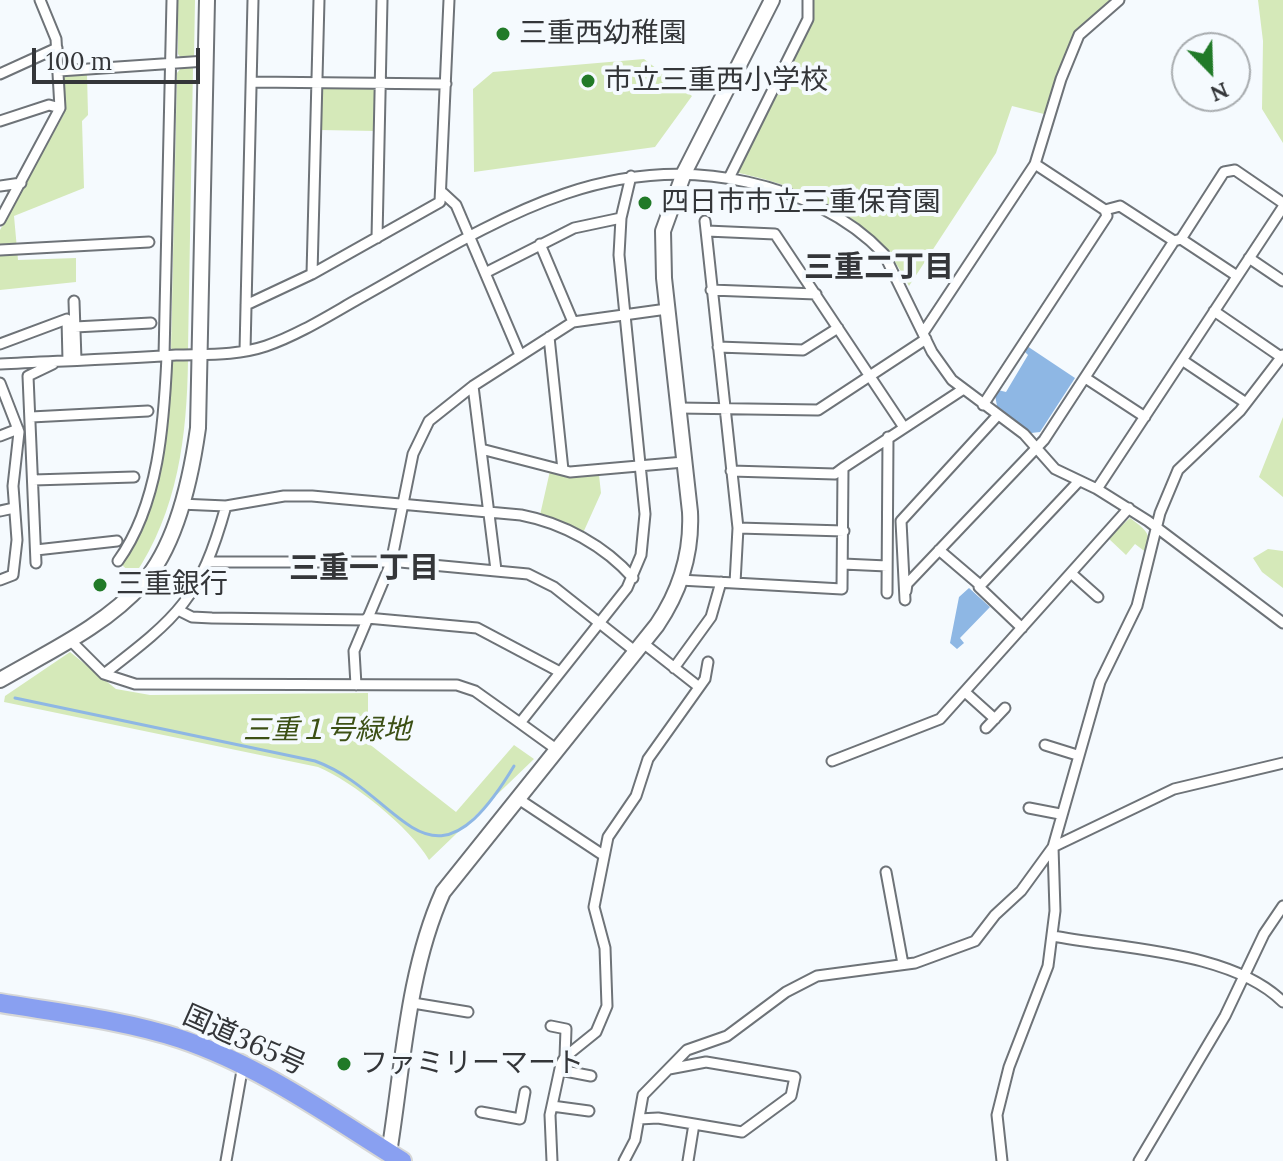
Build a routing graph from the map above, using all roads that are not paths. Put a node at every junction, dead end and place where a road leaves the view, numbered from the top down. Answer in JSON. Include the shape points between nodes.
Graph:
{"nodes":[{"id":1,"x":40,"y":0,"type":"edge"},
{"id":2,"x":172,"y":0,"type":"edge"},
{"id":3,"x":207,"y":0,"type":"edge"},
{"id":4,"x":253,"y":0,"type":"edge"},
{"id":5,"x":319,"y":0,"type":"edge"},
{"id":6,"x":382,"y":0,"type":"edge"},
{"id":7,"x":449,"y":0,"type":"edge"},
{"id":8,"x":772,"y":0,"type":"edge"},
{"id":9,"x":808,"y":0,"type":"edge"},
{"id":10,"x":1119,"y":0,"type":"edge"},
{"id":11,"x":57,"y":48,"type":"junction"},
{"id":12,"x":206,"y":61,"type":"junction"},
{"id":13,"x":171,"y":63,"type":"junction"},
{"id":14,"x":59,"y":71,"type":"junction"},
{"id":15,"x":0,"y":74,"type":"edge"},
{"id":16,"x":252,"y":82,"type":"junction"},
{"id":17,"x":317,"y":82,"type":"junction"},
{"id":18,"x":380,"y":83,"type":"junction"},
{"id":19,"x":446,"y":84,"type":"junction"},
{"id":20,"x":60,"y":108,"type":"junction"},
{"id":21,"x":0,"y":121,"type":"edge"},
{"id":22,"x":1035,"y":164,"type":"junction"},
{"id":23,"x":684,"y":173,"type":"junction"},
{"id":24,"x":631,"y":176,"type":"junction"},
{"id":25,"x":729,"y":178,"type":"junction"},
{"id":26,"x":21,"y":183,"type":"junction"},
{"id":27,"x":0,"y":186,"type":"edge"},
{"id":28,"x":443,"y":193,"type":"junction"},
{"id":29,"x":1283,"y":205,"type":"edge"},
{"id":30,"x":1105,"y":210,"type":"junction"},
{"id":31,"x":621,"y":218,"type":"junction"},
{"id":32,"x":0,"y":220,"type":"edge"},
{"id":33,"x":469,"y":237,"type":"junction"},
{"id":34,"x":377,"y":238,"type":"junction"},
{"id":35,"x":1178,"y":240,"type":"junction"},
{"id":36,"x":149,"y":242,"type":"dead end"},
{"id":37,"x":540,"y":244,"type":"junction"},
{"id":38,"x":0,"y":250,"type":"edge"},
{"id":39,"x":1249,"y":258,"type":"junction"},
{"id":40,"x":485,"y":273,"type":"junction"},
{"id":41,"x":312,"y":274,"type":"junction"},
{"id":42,"x":1237,"y":276,"type":"junction"},
{"id":43,"x":1283,"y":281,"type":"edge"},
{"id":44,"x":711,"y":290,"type":"junction"},
{"id":45,"x":816,"y":294,"type":"junction"},
{"id":46,"x":74,"y":301,"type":"dead end"},
{"id":47,"x":246,"y":305,"type":"junction"},
{"id":48,"x":667,"y":309,"type":"junction"},
{"id":49,"x":1214,"y":311,"type":"junction"},
{"id":50,"x":622,"y":314,"type":"junction"},
{"id":51,"x":573,"y":322,"type":"junction"},
{"id":52,"x":151,"y":323,"type":"dead end"},
{"id":53,"x":75,"y":327,"type":"junction"},
{"id":54,"x":838,"y":328,"type":"junction"},
{"id":55,"x":925,"y":336,"type":"junction"},
{"id":56,"x":549,"y":337,"type":"junction"},
{"id":57,"x":0,"y":344,"type":"edge"},
{"id":58,"x":718,"y":347,"type":"junction"},
{"id":59,"x":245,"y":351,"type":"junction"},
{"id":60,"x":200,"y":354,"type":"junction"},
{"id":61,"x":520,"y":355,"type":"junction"},
{"id":62,"x":165,"y":356,"type":"junction"},
{"id":63,"x":1282,"y":356,"type":"edge"},
{"id":64,"x":68,"y":360,"type":"junction"},
{"id":65,"x":1182,"y":360,"type":"junction"},
{"id":66,"x":0,"y":364,"type":"edge"},
{"id":67,"x":870,"y":377,"type":"junction"},
{"id":68,"x":1087,"y":379,"type":"junction"},
{"id":69,"x":0,"y":383,"type":"edge"},
{"id":70,"x":473,"y":386,"type":"junction"},
{"id":71,"x":962,"y":390,"type":"junction"},
{"id":72,"x":1246,"y":403,"type":"junction"},
{"id":73,"x":983,"y":405,"type":"junction"},
{"id":74,"x":678,"y":408,"type":"junction"},
{"id":75,"x":724,"y":408,"type":"junction"},
{"id":76,"x":148,"y":411,"type":"dead end"},
{"id":77,"x":998,"y":415,"type":"junction"},
{"id":78,"x":31,"y":417,"type":"junction"},
{"id":79,"x":1145,"y":417,"type":"junction"},
{"id":80,"x":903,"y":426,"type":"junction"},
{"id":81,"x":18,"y":429,"type":"junction"},
{"id":82,"x":0,"y":436,"type":"edge"},
{"id":83,"x":888,"y":437,"type":"junction"},
{"id":84,"x":481,"y":449,"type":"junction"},
{"id":85,"x":1036,"y":449,"type":"junction"},
{"id":86,"x":684,"y":462,"type":"junction"},
{"id":87,"x":639,"y":467,"type":"junction"},
{"id":88,"x":843,"y":468,"type":"junction"},
{"id":89,"x":563,"y":470,"type":"junction"},
{"id":90,"x":731,"y":471,"type":"junction"},
{"id":91,"x":134,"y":477,"type":"dead end"},
{"id":92,"x":33,"y":480,"type":"junction"},
{"id":93,"x":1079,"y":481,"type":"junction"},
{"id":94,"x":1097,"y":489,"type":"junction"},
{"id":95,"x":402,"y":503,"type":"junction"},
{"id":96,"x":180,"y":504,"type":"junction"},
{"id":97,"x":226,"y":506,"type":"junction"},
{"id":98,"x":14,"y":508,"type":"junction"},
{"id":99,"x":1129,"y":508,"type":"junction"},
{"id":100,"x":488,"y":510,"type":"junction"},
{"id":101,"x":0,"y":511,"type":"edge"},
{"id":102,"x":738,"y":528,"type":"junction"},
{"id":103,"x":1156,"y":528,"type":"junction"},
{"id":104,"x":844,"y":531,"type":"junction"},
{"id":105,"x":117,"y":541,"type":"dead end"},
{"id":106,"x":36,"y":550,"type":"junction"},
{"id":107,"x":939,"y":550,"type":"junction"},
{"id":108,"x":118,"y":561,"type":"dead end"},
{"id":109,"x":210,"y":562,"type":"junction"},
{"id":110,"x":36,"y":563,"type":"dead end"},
{"id":111,"x":391,"y":563,"type":"junction"},
{"id":112,"x":843,"y":564,"type":"junction"},
{"id":113,"x":887,"y":566,"type":"junction"},
{"id":114,"x":496,"y":570,"type":"junction"},
{"id":115,"x":1071,"y":573,"type":"junction"},
{"id":116,"x":633,"y":578,"type":"junction"},
{"id":117,"x":0,"y":580,"type":"edge"},
{"id":118,"x":680,"y":580,"type":"junction"},
{"id":119,"x":721,"y":582,"type":"junction"},
{"id":120,"x":735,"y":583,"type":"junction"},
{"id":121,"x":980,"y":585,"type":"junction"},
{"id":122,"x":887,"y":593,"type":"dead end"},
{"id":123,"x":1098,"y":597,"type":"dead end"},
{"id":124,"x":180,"y":611,"type":"junction"},
{"id":125,"x":366,"y":619,"type":"junction"},
{"id":126,"x":600,"y":623,"type":"junction"},
{"id":127,"x":1283,"y":623,"type":"edge"},
{"id":128,"x":1022,"y":628,"type":"junction"},
{"id":129,"x":69,"y":639,"type":"junction"},
{"id":130,"x":639,"y":648,"type":"junction"},
{"id":131,"x":708,"y":662,"type":"dead end"},
{"id":132,"x":674,"y":668,"type":"junction"},
{"id":133,"x":560,"y":672,"type":"junction"},
{"id":134,"x":104,"y":674,"type":"junction"},
{"id":135,"x":0,"y":680,"type":"edge"},
{"id":136,"x":356,"y":685,"type":"junction"},
{"id":137,"x":699,"y":687,"type":"junction"},
{"id":138,"x":965,"y":692,"type":"junction"},
{"id":139,"x":1005,"y":708,"type":"dead end"},
{"id":140,"x":995,"y":719,"type":"junction"},
{"id":141,"x":520,"y":723,"type":"junction"},
{"id":142,"x":986,"y":728,"type":"dead end"},
{"id":143,"x":1045,"y":745,"type":"dead end"},
{"id":144,"x":556,"y":749,"type":"junction"},
{"id":145,"x":1077,"y":755,"type":"junction"},
{"id":146,"x":832,"y":761,"type":"dead end"},
{"id":147,"x":1283,"y":763,"type":"edge"},
{"id":148,"x":517,"y":798,"type":"junction"},
{"id":149,"x":1029,"y":808,"type":"dead end"},
{"id":150,"x":1060,"y":814,"type":"junction"},
{"id":151,"x":1053,"y":847,"type":"junction"},
{"id":152,"x":603,"y":855,"type":"junction"},
{"id":153,"x":886,"y":872,"type":"dead end"},
{"id":154,"x":1283,"y":906,"type":"edge"},
{"id":155,"x":1053,"y":936,"type":"junction"},
{"id":156,"x":903,"y":964,"type":"junction"},
{"id":157,"x":1244,"y":977,"type":"junction"},
{"id":158,"x":1283,"y":1002,"type":"edge"},
{"id":159,"x":0,"y":1003,"type":"edge"},
{"id":160,"x":413,"y":1003,"type":"junction"},
{"id":161,"x":468,"y":1012,"type":"dead end"},
{"id":162,"x":551,"y":1026,"type":"dead end"},
{"id":163,"x":565,"y":1057,"type":"junction"},
{"id":164,"x":243,"y":1065,"type":"junction"},
{"id":165,"x":560,"y":1070,"type":"junction"},
{"id":166,"x":668,"y":1070,"type":"junction"},
{"id":167,"x":591,"y":1076,"type":"dead end"},
{"id":168,"x":525,"y":1092,"type":"dead end"},
{"id":169,"x":552,"y":1106,"type":"junction"},
{"id":170,"x":589,"y":1111,"type":"dead end"},
{"id":171,"x":481,"y":1112,"type":"dead end"},
{"id":172,"x":639,"y":1119,"type":"junction"},
{"id":173,"x":694,"y":1124,"type":"junction"},
{"id":174,"x":395,"y":1157,"type":"edge"},
{"id":175,"x":226,"y":1161,"type":"edge"},
{"id":176,"x":552,"y":1161,"type":"edge"},
{"id":177,"x":624,"y":1161,"type":"edge"},
{"id":178,"x":688,"y":1161,"type":"edge"},
{"id":179,"x":1002,"y":1161,"type":"edge"},
{"id":180,"x":1139,"y":1161,"type":"edge"}],
"edges":[{"from":1,"to":11,"type":"street"},
{"from":2,"to":13,"type":"street"},
{"from":3,"to":12,"type":"street"},
{"from":4,"to":16,"type":"street"},
{"from":5,"to":17,"type":"street"},
{"from":6,"to":18,"type":"street"},
{"from":7,"to":19,"type":"street"},
{"from":8,"to":23,"type":"street"},
{"from":9,"to":25,"type":"street","via":[[808,19]]},
{"from":10,"to":22,"type":"street","via":[[1079,35]]},
{"from":11,"to":14,"type":"street"},
{"from":11,"to":15,"type":"street"},
{"from":12,"to":13,"type":"street"},
{"from":12,"to":60,"type":"street"},
{"from":13,"to":14,"type":"street"},
{"from":13,"to":62,"type":"street"},
{"from":14,"to":20,"type":"street"},
{"from":16,"to":17,"type":"street"},
{"from":16,"to":47,"type":"street"},
{"from":17,"to":18,"type":"street"},
{"from":17,"to":41,"type":"street"},
{"from":18,"to":19,"type":"street"},
{"from":18,"to":34,"type":"street"},
{"from":19,"to":28,"type":"street"},
{"from":20,"to":21,"type":"street","via":[[49,105]]},
{"from":20,"to":26,"type":"street"},
{"from":22,"to":30,"type":"street"},
{"from":22,"to":55,"type":"street"},
{"from":23,"to":24,"type":"street"},
{"from":23,"to":25,"type":"street"},
{"from":23,"to":48,"type":"street","via":[[663,231]]},
{"from":24,"to":31,"type":"street"},
{"from":24,"to":33,"type":"street","via":[[570,189]]},
{"from":25,"to":55,"type":"street","via":[[802,198],[865,236],[884,254]]},
{"from":26,"to":27,"type":"street"},
{"from":26,"to":32,"type":"street"},
{"from":28,"to":33,"type":"street","via":[[456,205]]},
{"from":28,"to":34,"type":"street","via":[[435,208]]},
{"from":29,"to":35,"type":"street","via":[[1235,170],[1224,172]]},
{"from":29,"to":39,"type":"street"},
{"from":30,"to":35,"type":"street","via":[[1120,206]]},
{"from":30,"to":73,"type":"street","via":[[1107,216]]},
{"from":31,"to":37,"type":"street","via":[[596,221]]},
{"from":31,"to":50,"type":"street"},
{"from":33,"to":40,"type":"street"},
{"from":33,"to":59,"type":"street","via":[[289,337]]},
{"from":34,"to":41,"type":"street"},
{"from":35,"to":42,"type":"street"},
{"from":35,"to":68,"type":"street"},
{"from":36,"to":38,"type":"street"},
{"from":37,"to":40,"type":"street"},
{"from":37,"to":51,"type":"street"},
{"from":39,"to":42,"type":"street"},
{"from":39,"to":43,"type":"street"},
{"from":40,"to":61,"type":"street"},
{"from":41,"to":47,"type":"street"},
{"from":42,"to":49,"type":"street"},
{"from":44,"to":45,"type":"street"},
{"from":44,"to":45,"type":"street","via":[[706,226],[775,234]]},
{"from":44,"to":58,"type":"street"},
{"from":45,"to":54,"type":"street"},
{"from":46,"to":53,"type":"street"},
{"from":47,"to":59,"type":"street"},
{"from":48,"to":50,"type":"street"},
{"from":48,"to":74,"type":"street"},
{"from":49,"to":63,"type":"street"},
{"from":49,"to":65,"type":"street"},
{"from":50,"to":51,"type":"street"},
{"from":50,"to":87,"type":"street"},
{"from":51,"to":56,"type":"street"},
{"from":52,"to":53,"type":"street"},
{"from":53,"to":64,"type":"street"},
{"from":54,"to":58,"type":"street","via":[[803,350]]},
{"from":54,"to":67,"type":"street"},
{"from":55,"to":67,"type":"street"},
{"from":55,"to":71,"type":"street","via":[[943,370]]},
{"from":56,"to":61,"type":"street"},
{"from":56,"to":89,"type":"street"},
{"from":57,"to":64,"type":"street","via":[[67,319]]},
{"from":58,"to":75,"type":"street"},
{"from":59,"to":60,"type":"street"},
{"from":60,"to":62,"type":"street"},
{"from":60,"to":96,"type":"street","via":[[198,428]]},
{"from":61,"to":70,"type":"street"},
{"from":62,"to":64,"type":"street"},
{"from":62,"to":108,"type":"street","via":[[158,451],[140,514]]},
{"from":63,"to":72,"type":"street"},
{"from":64,"to":66,"type":"street"},
{"from":64,"to":78,"type":"street","via":[[28,376]]},
{"from":65,"to":72,"type":"street"},
{"from":65,"to":79,"type":"street"},
{"from":67,"to":75,"type":"street","via":[[818,410]]},
{"from":67,"to":80,"type":"street"},
{"from":68,"to":79,"type":"street"},
{"from":68,"to":85,"type":"street"},
{"from":69,"to":81,"type":"street"},
{"from":70,"to":84,"type":"street"},
{"from":70,"to":95,"type":"street","via":[[424,429]]},
{"from":71,"to":73,"type":"street"},
{"from":71,"to":80,"type":"street"},
{"from":72,"to":103,"type":"street","via":[[1178,470]]},
{"from":73,"to":77,"type":"street"},
{"from":74,"to":75,"type":"street"},
{"from":74,"to":86,"type":"street"},
{"from":75,"to":90,"type":"street"},
{"from":76,"to":78,"type":"street"},
{"from":77,"to":85,"type":"street"},
{"from":77,"to":107,"type":"street","via":[[901,521],[906,596],[907,584]]},
{"from":78,"to":92,"type":"street"},
{"from":79,"to":94,"type":"street"},
{"from":80,"to":83,"type":"street"},
{"from":81,"to":82,"type":"street"},
{"from":81,"to":98,"type":"street"},
{"from":83,"to":88,"type":"street"},
{"from":83,"to":113,"type":"street"},
{"from":84,"to":89,"type":"street"},
{"from":84,"to":100,"type":"street"},
{"from":85,"to":93,"type":"street","via":[[1055,469]]},
{"from":85,"to":107,"type":"street"},
{"from":86,"to":87,"type":"street"},
{"from":86,"to":118,"type":"street","via":[[690,533]]},
{"from":87,"to":89,"type":"street"},
{"from":87,"to":116,"type":"street","via":[[645,524]]},
{"from":88,"to":90,"type":"street","via":[[835,474]]},
{"from":88,"to":104,"type":"street"},
{"from":90,"to":102,"type":"street"},
{"from":91,"to":92,"type":"street"},
{"from":92,"to":106,"type":"street"},
{"from":93,"to":94,"type":"street"},
{"from":93,"to":121,"type":"street"},
{"from":94,"to":99,"type":"street"},
{"from":95,"to":97,"type":"street","via":[[299,496]]},
{"from":95,"to":100,"type":"street"},
{"from":95,"to":111,"type":"street"},
{"from":96,"to":97,"type":"street"},
{"from":96,"to":129,"type":"street","via":[[164,548],[143,583],[113,611]]},
{"from":97,"to":109,"type":"street"},
{"from":98,"to":101,"type":"street"},
{"from":98,"to":117,"type":"street","via":[[13,575]]},
{"from":99,"to":103,"type":"street"},
{"from":99,"to":115,"type":"street"},
{"from":100,"to":114,"type":"street"},
{"from":100,"to":116,"type":"street","via":[[536,517],[567,529]]},
{"from":102,"to":104,"type":"street"},
{"from":102,"to":120,"type":"street"},
{"from":103,"to":127,"type":"street"},
{"from":103,"to":145,"type":"street","via":[[1141,596],[1100,682]]},
{"from":104,"to":112,"type":"street"},
{"from":105,"to":106,"type":"street"},
{"from":106,"to":110,"type":"street"},
{"from":107,"to":121,"type":"street"},
{"from":109,"to":111,"type":"street"},
{"from":109,"to":124,"type":"street"},
{"from":111,"to":114,"type":"street"},
{"from":111,"to":125,"type":"street"},
{"from":112,"to":113,"type":"street"},
{"from":112,"to":120,"type":"street","via":[[842,589]]},
{"from":113,"to":122,"type":"street"},
{"from":114,"to":126,"type":"street","via":[[543,580]]},
{"from":115,"to":123,"type":"street"},
{"from":115,"to":128,"type":"street"},
{"from":116,"to":126,"type":"street"},
{"from":118,"to":119,"type":"street"},
{"from":118,"to":130,"type":"street","via":[[664,616]]},
{"from":119,"to":120,"type":"street"},
{"from":119,"to":132,"type":"street","via":[[706,626]]},
{"from":121,"to":128,"type":"street"},
{"from":124,"to":125,"type":"street","via":[[212,618]]},
{"from":124,"to":134,"type":"street"},
{"from":125,"to":133,"type":"street","via":[[477,628]]},
{"from":125,"to":136,"type":"street","via":[[354,651]]},
{"from":126,"to":130,"type":"street"},
{"from":126,"to":133,"type":"street"},
{"from":128,"to":138,"type":"street"},
{"from":129,"to":134,"type":"street"},
{"from":129,"to":135,"type":"street"},
{"from":130,"to":132,"type":"street"},
{"from":130,"to":144,"type":"street"},
{"from":131,"to":137,"type":"street"},
{"from":132,"to":137,"type":"street"},
{"from":133,"to":141,"type":"street"},
{"from":134,"to":136,"type":"street","via":[[150,687]]},
{"from":136,"to":141,"type":"street","via":[[465,686]]},
{"from":137,"to":152,"type":"street","via":[[648,759],[636,796],[608,837]]},
{"from":138,"to":140,"type":"street"},
{"from":138,"to":146,"type":"street","via":[[940,719]]},
{"from":139,"to":140,"type":"street"},
{"from":140,"to":142,"type":"street"},
{"from":141,"to":144,"type":"street"},
{"from":143,"to":145,"type":"street"},
{"from":144,"to":148,"type":"street"},
{"from":145,"to":150,"type":"street"},
{"from":147,"to":151,"type":"street","via":[[1174,789]]},
{"from":148,"to":152,"type":"street"},
{"from":148,"to":160,"type":"street","via":[[443,892],[424,942]]},
{"from":149,"to":150,"type":"street"},
{"from":150,"to":151,"type":"street"},
{"from":151,"to":155,"type":"street"},
{"from":151,"to":156,"type":"street","via":[[975,941]]},
{"from":152,"to":163,"type":"street","via":[[594,907],[605,948],[607,1006],[596,1032]]},
{"from":153,"to":156,"type":"street"},
{"from":154,"to":157,"type":"street"},
{"from":155,"to":157,"type":"street","via":[[1202,962]]},
{"from":155,"to":179,"type":"street","via":[[1043,983],[1009,1067],[997,1115]]},
{"from":156,"to":166,"type":"street","via":[[817,976],[727,1036],[687,1050]]},
{"from":157,"to":158,"type":"street"},
{"from":157,"to":180,"type":"street"},
{"from":159,"to":164,"type":"highway","name":"国道365号","via":[[181,1039]]},
{"from":160,"to":161,"type":"street"},
{"from":160,"to":174,"type":"street"},
{"from":162,"to":163,"type":"street","via":[[566,1029]]},
{"from":163,"to":165,"type":"street"},
{"from":164,"to":174,"type":"highway","name":"国道365号"},
{"from":164,"to":175,"type":"street"},
{"from":165,"to":167,"type":"street"},
{"from":165,"to":169,"type":"street"},
{"from":166,"to":172,"type":"street","via":[[643,1095]]},
{"from":166,"to":173,"type":"street","via":[[706,1062],[795,1077],[791,1096],[742,1132]]},
{"from":168,"to":171,"type":"street","via":[[520,1119]]},
{"from":169,"to":170,"type":"street"},
{"from":169,"to":176,"type":"street"},
{"from":172,"to":173,"type":"street"},
{"from":172,"to":177,"type":"street"},
{"from":173,"to":178,"type":"street"}]}
